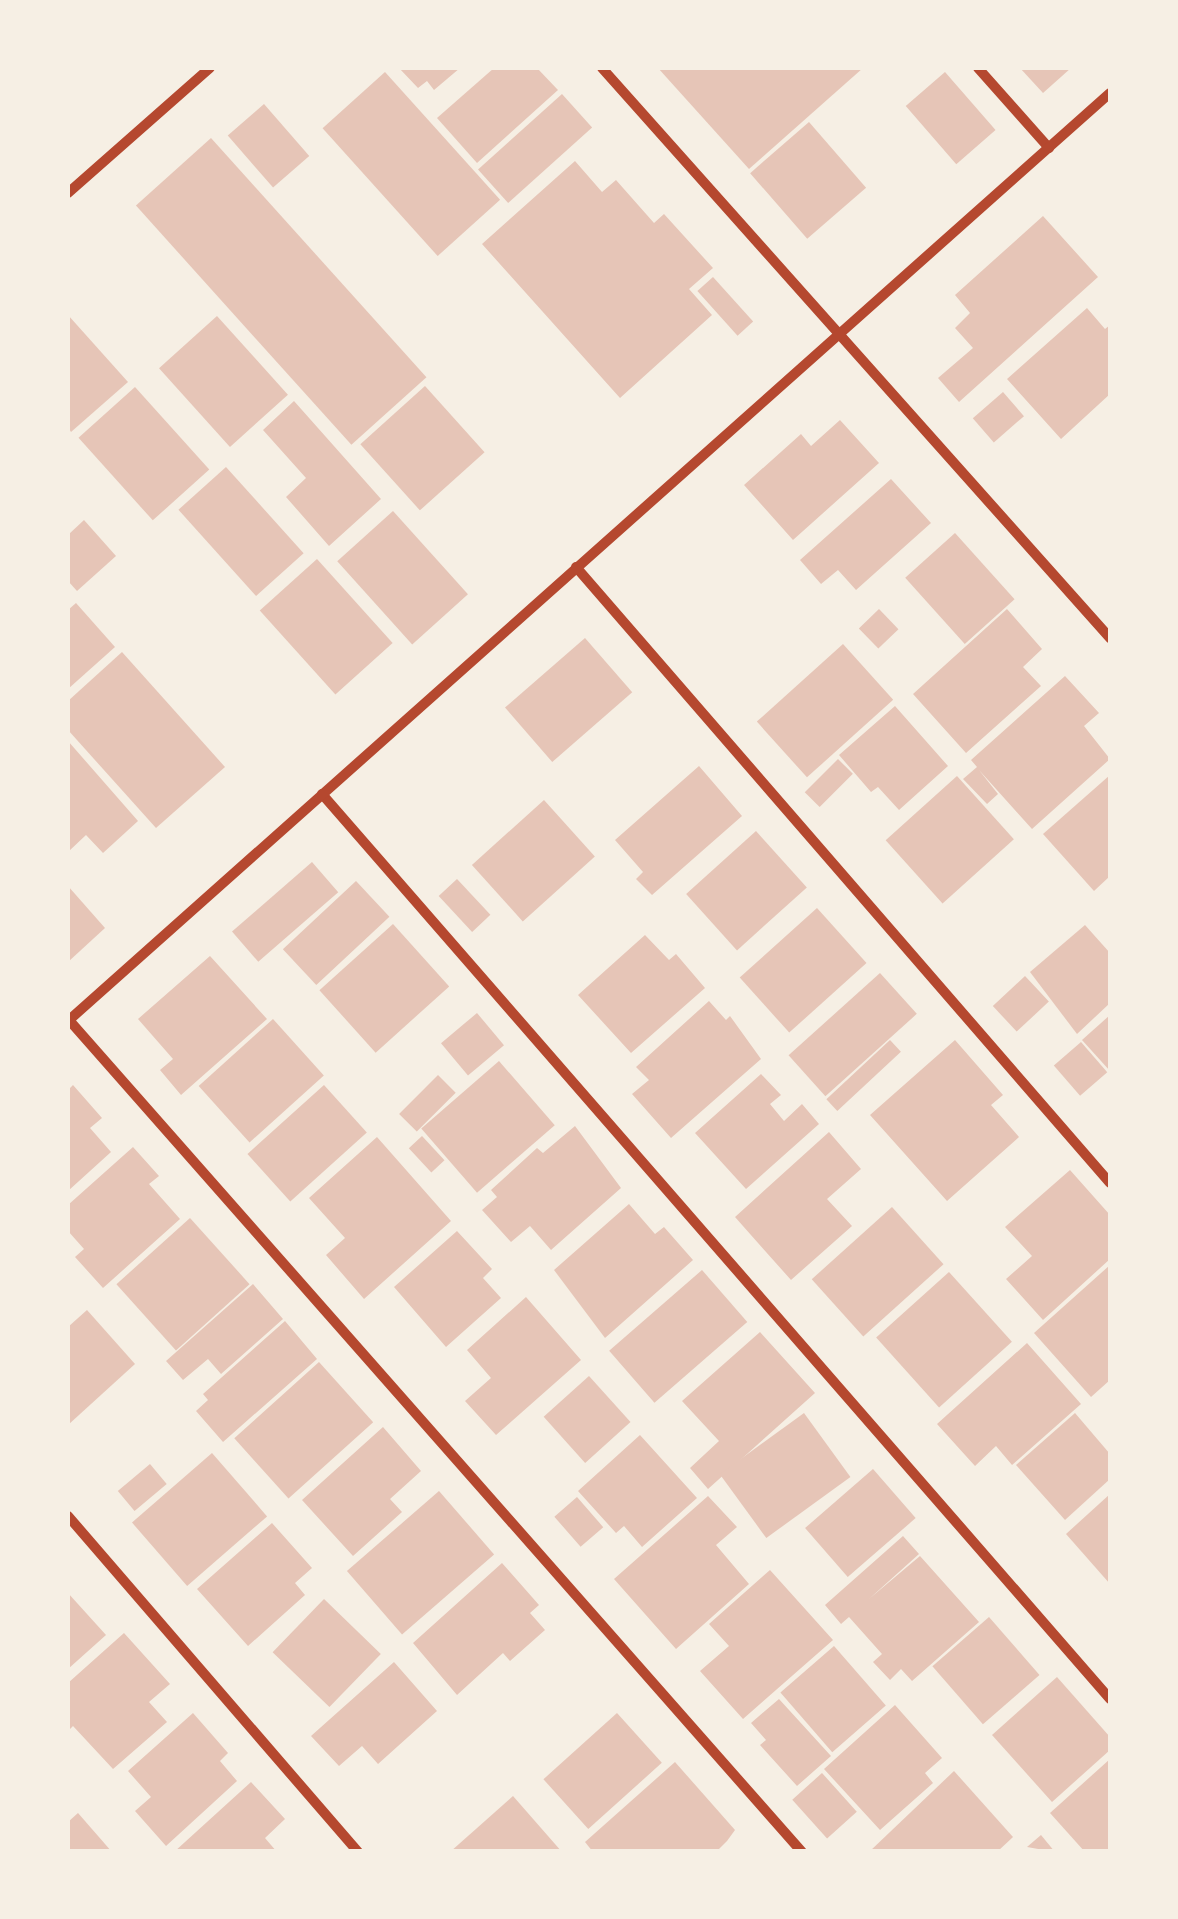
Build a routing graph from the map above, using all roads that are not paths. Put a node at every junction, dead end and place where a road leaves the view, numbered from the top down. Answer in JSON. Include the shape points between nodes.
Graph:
{"nodes":[{"id":1,"x":210,"y":68,"type":"edge"},
{"id":2,"x":602,"y":68,"type":"edge"},
{"id":3,"x":978,"y":68,"type":"edge"},
{"id":4,"x":1110,"y":93,"type":"edge"},
{"id":5,"x":1049,"y":148,"type":"junction"},
{"id":6,"x":68,"y":193,"type":"edge"},
{"id":7,"x":839,"y":333,"type":"junction"},
{"id":8,"x":576,"y":567,"type":"junction"},
{"id":9,"x":1110,"y":638,"type":"edge"},
{"id":10,"x":322,"y":794,"type":"junction"},
{"id":11,"x":68,"y":1020,"type":"edge"},
{"id":12,"x":1110,"y":1183,"type":"edge"},
{"id":13,"x":68,"y":1516,"type":"edge"},
{"id":14,"x":1110,"y":1698,"type":"edge"},
{"id":15,"x":358,"y":1852,"type":"edge"},
{"id":16,"x":802,"y":1852,"type":"edge"}],
"edges":[{"from":1,"to":6,"type":"street"},
{"from":2,"to":7,"type":"street"},
{"from":3,"to":5,"type":"street"},
{"from":4,"to":5,"type":"street"},
{"from":5,"to":7,"type":"street"},
{"from":7,"to":8,"type":"street"},
{"from":7,"to":9,"type":"street"},
{"from":8,"to":10,"type":"street"},
{"from":8,"to":12,"type":"street"},
{"from":10,"to":11,"type":"street"},
{"from":10,"to":14,"type":"street"},
{"from":11,"to":16,"type":"street"},
{"from":13,"to":15,"type":"street"}]}
